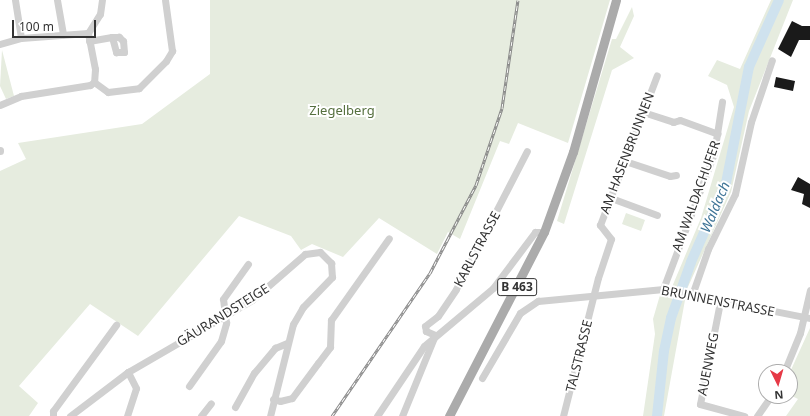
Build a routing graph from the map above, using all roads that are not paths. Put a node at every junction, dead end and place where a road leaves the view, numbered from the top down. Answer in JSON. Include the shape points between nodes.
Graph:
{"nodes":[{"id":1,"x":15,"y":0,"type":"edge"},
{"id":2,"x":57,"y":0,"type":"edge"},
{"id":3,"x":102,"y":0,"type":"edge"},
{"id":4,"x":165,"y":0,"type":"edge"},
{"id":5,"x":616,"y":0,"type":"edge"},
{"id":6,"x":63,"y":34,"type":"junction"},
{"id":7,"x":88,"y":37,"type":"junction"},
{"id":8,"x":112,"y":37,"type":"dead end"},
{"id":9,"x":21,"y":38,"type":"junction"},
{"id":10,"x":0,"y":44,"type":"edge"},
{"id":11,"x":772,"y":60,"type":"dead end"},
{"id":12,"x":657,"y":75,"type":"dead end"},
{"id":13,"x":94,"y":82,"type":"junction"},
{"id":14,"x":722,"y":102,"type":"dead end"},
{"id":15,"x":0,"y":105,"type":"edge"},
{"id":16,"x":643,"y":112,"type":"junction"},
{"id":17,"x":718,"y":134,"type":"junction"},
{"id":18,"x":527,"y":151,"type":"dead end"},
{"id":19,"x":625,"y":160,"type":"junction"},
{"id":20,"x":676,"y":175,"type":"dead end"},
{"id":21,"x":611,"y":198,"type":"junction"},
{"id":22,"x":657,"y":215,"type":"dead end"},
{"id":23,"x":544,"y":232,"type":"junction"},
{"id":24,"x":389,"y":238,"type":"dead end"},
{"id":25,"x":248,"y":264,"type":"dead end"},
{"id":26,"x":666,"y":289,"type":"junction"},
{"id":27,"x":810,"y":290,"type":"edge"},
{"id":28,"x":688,"y":294,"type":"junction"},
{"id":29,"x":594,"y":296,"type":"junction"},
{"id":30,"x":720,"y":302,"type":"junction"},
{"id":31,"x":224,"y":316,"type":"junction"},
{"id":32,"x":807,"y":317,"type":"edge"},
{"id":33,"x":116,"y":325,"type":"dead end"},
{"id":34,"x":435,"y":335,"type":"junction"},
{"id":35,"x":286,"y":343,"type":"junction"},
{"id":36,"x":787,"y":364,"type":"edge"},
{"id":37,"x":128,"y":372,"type":"junction"},
{"id":38,"x":482,"y":378,"type":"dead end"},
{"id":39,"x":189,"y":386,"type":"dead end"},
{"id":40,"x":274,"y":399,"type":"junction"},
{"id":41,"x":211,"y":402,"type":"dead end"},
{"id":42,"x":765,"y":404,"type":"edge"},
{"id":43,"x":235,"y":407,"type":"dead end"},
{"id":44,"x":53,"y":416,"type":"edge"},
{"id":45,"x":70,"y":416,"type":"edge"},
{"id":46,"x":127,"y":416,"type":"edge"},
{"id":47,"x":201,"y":416,"type":"edge"},
{"id":48,"x":270,"y":416,"type":"edge"},
{"id":49,"x":377,"y":416,"type":"edge"},
{"id":50,"x":402,"y":416,"type":"edge"},
{"id":51,"x":449,"y":416,"type":"edge"},
{"id":52,"x":563,"y":416,"type":"edge"},
{"id":53,"x":744,"y":416,"type":"edge"},
{"id":54,"x":757,"y":416,"type":"edge"}],
"edges":[{"from":1,"to":9,"type":"street"},
{"from":2,"to":6,"type":"street"},
{"from":3,"to":7,"type":"street","via":[[100,14]]},
{"from":4,"to":13,"type":"street","via":[[172,51],[166,61],[139,88],[108,92]]},
{"from":5,"to":23,"type":"main road","number":"B 463","via":[[573,152]]},
{"from":6,"to":7,"type":"street"},
{"from":6,"to":9,"type":"street"},
{"from":7,"to":8,"type":"street"},
{"from":7,"to":13,"type":"street","via":[[96,69]]},
{"from":9,"to":10,"type":"street"},
{"from":11,"to":28,"type":"street","via":[[751,122],[735,194]]},
{"from":12,"to":16,"type":"street","name":"AM HASENBRUNNEN"},
{"from":13,"to":15,"type":"street","via":[[21,96]]},
{"from":14,"to":17,"type":"street","name":"AM WALDACHUFER"},
{"from":16,"to":17,"type":"street","via":[[673,122],[680,120]]},
{"from":16,"to":19,"type":"street","name":"AM HASENBRUNNEN"},
{"from":17,"to":26,"type":"street","name":"AM WALDACHUFER"},
{"from":18,"to":34,"type":"street","name":"KARLSTRASSE","via":[[456,289],[438,316],[425,326],[426,331]]},
{"from":19,"to":20,"type":"street","via":[[670,176]]},
{"from":19,"to":21,"type":"street","name":"AM HASENBRUNNEN"},
{"from":21,"to":22,"type":"street"},
{"from":21,"to":29,"type":"street","name":"AM HASENBRUNNEN","via":[[600,225],[612,239]]},
{"from":23,"to":34,"type":"street","via":[[535,232],[493,288]]},
{"from":23,"to":51,"type":"main road","number":"B 463"},
{"from":24,"to":40,"type":"street","via":[[331,320],[330,347],[292,398],[280,401]]},
{"from":25,"to":31,"type":"street","via":[[223,299]]},
{"from":26,"to":28,"type":"street","name":"BRUNNENSTRASSE"},
{"from":26,"to":29,"type":"street","name":"BRUNNENSTRASSE"},
{"from":27,"to":32,"type":"street"},
{"from":28,"to":30,"type":"street","name":"BRUNNENSTRASSE"},
{"from":29,"to":38,"type":"street","name":"BRUNNENSTRASSE","via":[[538,301],[529,305],[504,336]]},
{"from":29,"to":52,"type":"street","name":"TALSTRASSE"},
{"from":30,"to":32,"type":"street","name":"BRUNNENSTRASSE"},
{"from":30,"to":53,"type":"street","name":"AUENWEG","via":[[700,404]]},
{"from":31,"to":35,"type":"street","name":"GÄURANDSTEIGE","via":[[270,287],[305,254],[325,254],[331,263],[332,277],[303,308]]},
{"from":31,"to":37,"type":"street","name":"GÄURANDSTEIGE"},
{"from":31,"to":39,"type":"street","via":[[225,331]]},
{"from":32,"to":36,"type":"street"},
{"from":33,"to":44,"type":"street","via":[[53,410]]},
{"from":34,"to":49,"type":"street","via":[[424,346]]},
{"from":34,"to":50,"type":"street"},
{"from":35,"to":40,"type":"street","name":"GÄURANDSTEIGE"},
{"from":35,"to":43,"type":"street","via":[[275,348],[254,373]]},
{"from":37,"to":45,"type":"street","name":"GÄURANDSTEIGE"},
{"from":37,"to":46,"type":"street","via":[[136,388]]},
{"from":40,"to":48,"type":"street","name":"GÄURANDSTEIGE"},
{"from":41,"to":47,"type":"street"},
{"from":42,"to":54,"type":"street"}]}
